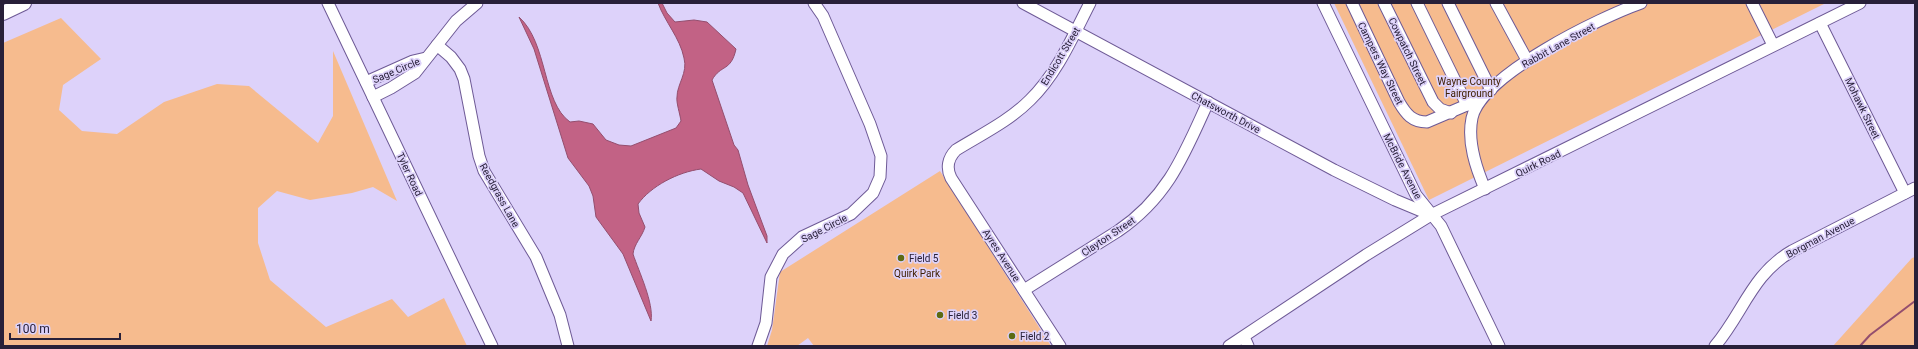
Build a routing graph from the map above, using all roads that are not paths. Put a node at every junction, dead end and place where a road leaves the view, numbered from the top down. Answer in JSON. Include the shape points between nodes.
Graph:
{"nodes":[{"id":1,"x":24,"y":3,"type":"edge"},
{"id":2,"x":328,"y":3,"type":"edge"},
{"id":3,"x":477,"y":3,"type":"edge"},
{"id":4,"x":814,"y":3,"type":"edge"},
{"id":5,"x":1023,"y":3,"type":"edge"},
{"id":6,"x":1090,"y":3,"type":"edge"},
{"id":7,"x":1323,"y":3,"type":"edge"},
{"id":8,"x":1352,"y":3,"type":"edge"},
{"id":9,"x":1384,"y":3,"type":"edge"},
{"id":10,"x":1417,"y":3,"type":"edge"},
{"id":11,"x":1448,"y":3,"type":"edge"},
{"id":12,"x":1496,"y":3,"type":"edge"},
{"id":13,"x":1641,"y":3,"type":"edge"},
{"id":14,"x":1752,"y":3,"type":"edge"},
{"id":15,"x":1860,"y":3,"type":"edge"},
{"id":16,"x":3,"y":13,"type":"edge"},
{"id":17,"x":1820,"y":23,"type":"junction"},
{"id":18,"x":1075,"y":32,"type":"junction"},
{"id":19,"x":437,"y":45,"type":"junction"},
{"id":20,"x":1773,"y":45,"type":"junction"},
{"id":21,"x":426,"y":58,"type":"junction"},
{"id":22,"x":1527,"y":60,"type":"junction"},
{"id":23,"x":366,"y":82,"type":"junction"},
{"id":24,"x":1491,"y":90,"type":"junction"},
{"id":25,"x":373,"y":97,"type":"junction"},
{"id":26,"x":1482,"y":99,"type":"junction"},
{"id":27,"x":1208,"y":102,"type":"junction"},
{"id":28,"x":1467,"y":105,"type":"junction"},
{"id":29,"x":1451,"y":113,"type":"junction"},
{"id":30,"x":948,"y":163,"type":"joint"},
{"id":31,"x":1485,"y":189,"type":"junction"},
{"id":32,"x":1910,"y":191,"type":"edge"},
{"id":33,"x":1431,"y":215,"type":"junction"},
{"id":34,"x":1024,"y":290,"type":"junction"},
{"id":35,"x":1246,"y":341,"type":"edge"},
{"id":36,"x":492,"y":346,"type":"edge"},
{"id":37,"x":568,"y":346,"type":"edge"},
{"id":38,"x":758,"y":346,"type":"edge"},
{"id":39,"x":1060,"y":346,"type":"edge"},
{"id":40,"x":1230,"y":346,"type":"edge"},
{"id":41,"x":1499,"y":346,"type":"edge"},
{"id":42,"x":1715,"y":346,"type":"edge"}],
"edges":[{"from":1,"to":16,"type":"main road"},
{"from":2,"to":23,"type":"street","name":"Tyler Road"},
{"from":3,"to":19,"type":"street","name":"Sage Circle","via":[[456,21]]},
{"from":4,"to":38,"type":"street","name":"Sage Circle","via":[[823,16],[870,124],[881,156],[880,177],[873,194],[852,214],[802,237],[783,254],[771,277],[766,323]]},
{"from":5,"to":18,"type":"street","name":"Chatsworth Drive"},
{"from":6,"to":18,"type":"street","name":"Endicott Street"},
{"from":7,"to":33,"type":"street","name":"McBride Avenue","via":[[1416,195]]},
{"from":8,"to":29,"type":"street","name":"Campers Way Street","via":[[1406,113],[1419,122],[1427,122]]},
{"from":9,"to":29,"type":"street","name":"Cowpatch Street","via":[[1433,102],[1440,110]]},
{"from":10,"to":28,"type":"street"},
{"from":11,"to":24,"type":"street"},
{"from":12,"to":22,"type":"street"},
{"from":13,"to":22,"type":"street","name":"Rabbit Lane Street","via":[[1604,19]]},
{"from":14,"to":20,"type":"street"},
{"from":15,"to":17,"type":"street","name":"Quirk Road"},
{"from":17,"to":20,"type":"street","name":"Quirk Road"},
{"from":17,"to":32,"type":"street","name":"Mohawk Street"},
{"from":18,"to":27,"type":"street","name":"Chatsworth Drive"},
{"from":18,"to":30,"type":"street","name":"Endicott Street","via":[[1049,77],[1031,100],[1005,121],[956,150]]},
{"from":19,"to":21,"type":"street","name":"Sage Circle"},
{"from":19,"to":37,"type":"street","name":"Reedgrass Lane","via":[[460,69],[481,163],[499,198],[536,256],[560,315]]},
{"from":20,"to":31,"type":"street","name":"Quirk Road"},
{"from":21,"to":23,"type":"street","name":"Sage Circle"},
{"from":21,"to":25,"type":"street","name":"Sage Circle","via":[[415,73]]},
{"from":22,"to":24,"type":"street","name":"Rabbit Lane Street"},
{"from":23,"to":25,"type":"street","name":"Tyler Road"},
{"from":24,"to":26,"type":"street","name":"Rabbit Lane Street"},
{"from":25,"to":36,"type":"street","name":"Tyler Road"},
{"from":26,"to":28,"type":"street","name":"Campers Way Street"},
{"from":26,"to":31,"type":"street","name":"Rabbit Lane Street","via":[[1472,118],[1470,136],[1479,176]]},
{"from":27,"to":33,"type":"street","name":"Chatsworth Drive","via":[[1334,170]]},
{"from":27,"to":34,"type":"street","name":"Clayton Street","via":[[1177,169],[1155,200],[1132,222]]},
{"from":28,"to":29,"type":"street","name":"Campers Way Street"},
{"from":30,"to":34,"type":"street","name":"Ayres Avenue","via":[[951,178]]},
{"from":31,"to":33,"type":"street","name":"Quirk Road"},
{"from":32,"to":42,"type":"street","name":"Borgman Avenue","via":[[1777,260],[1754,286]]},
{"from":33,"to":35,"type":"street","name":"Quirk Road","via":[[1366,255]]},
{"from":33,"to":41,"type":"street","name":"McBride Avenue","via":[[1441,226]]},
{"from":34,"to":39,"type":"street","name":"Ayres Avenue"},
{"from":35,"to":40,"type":"street","name":"Quirk Road"}]}
